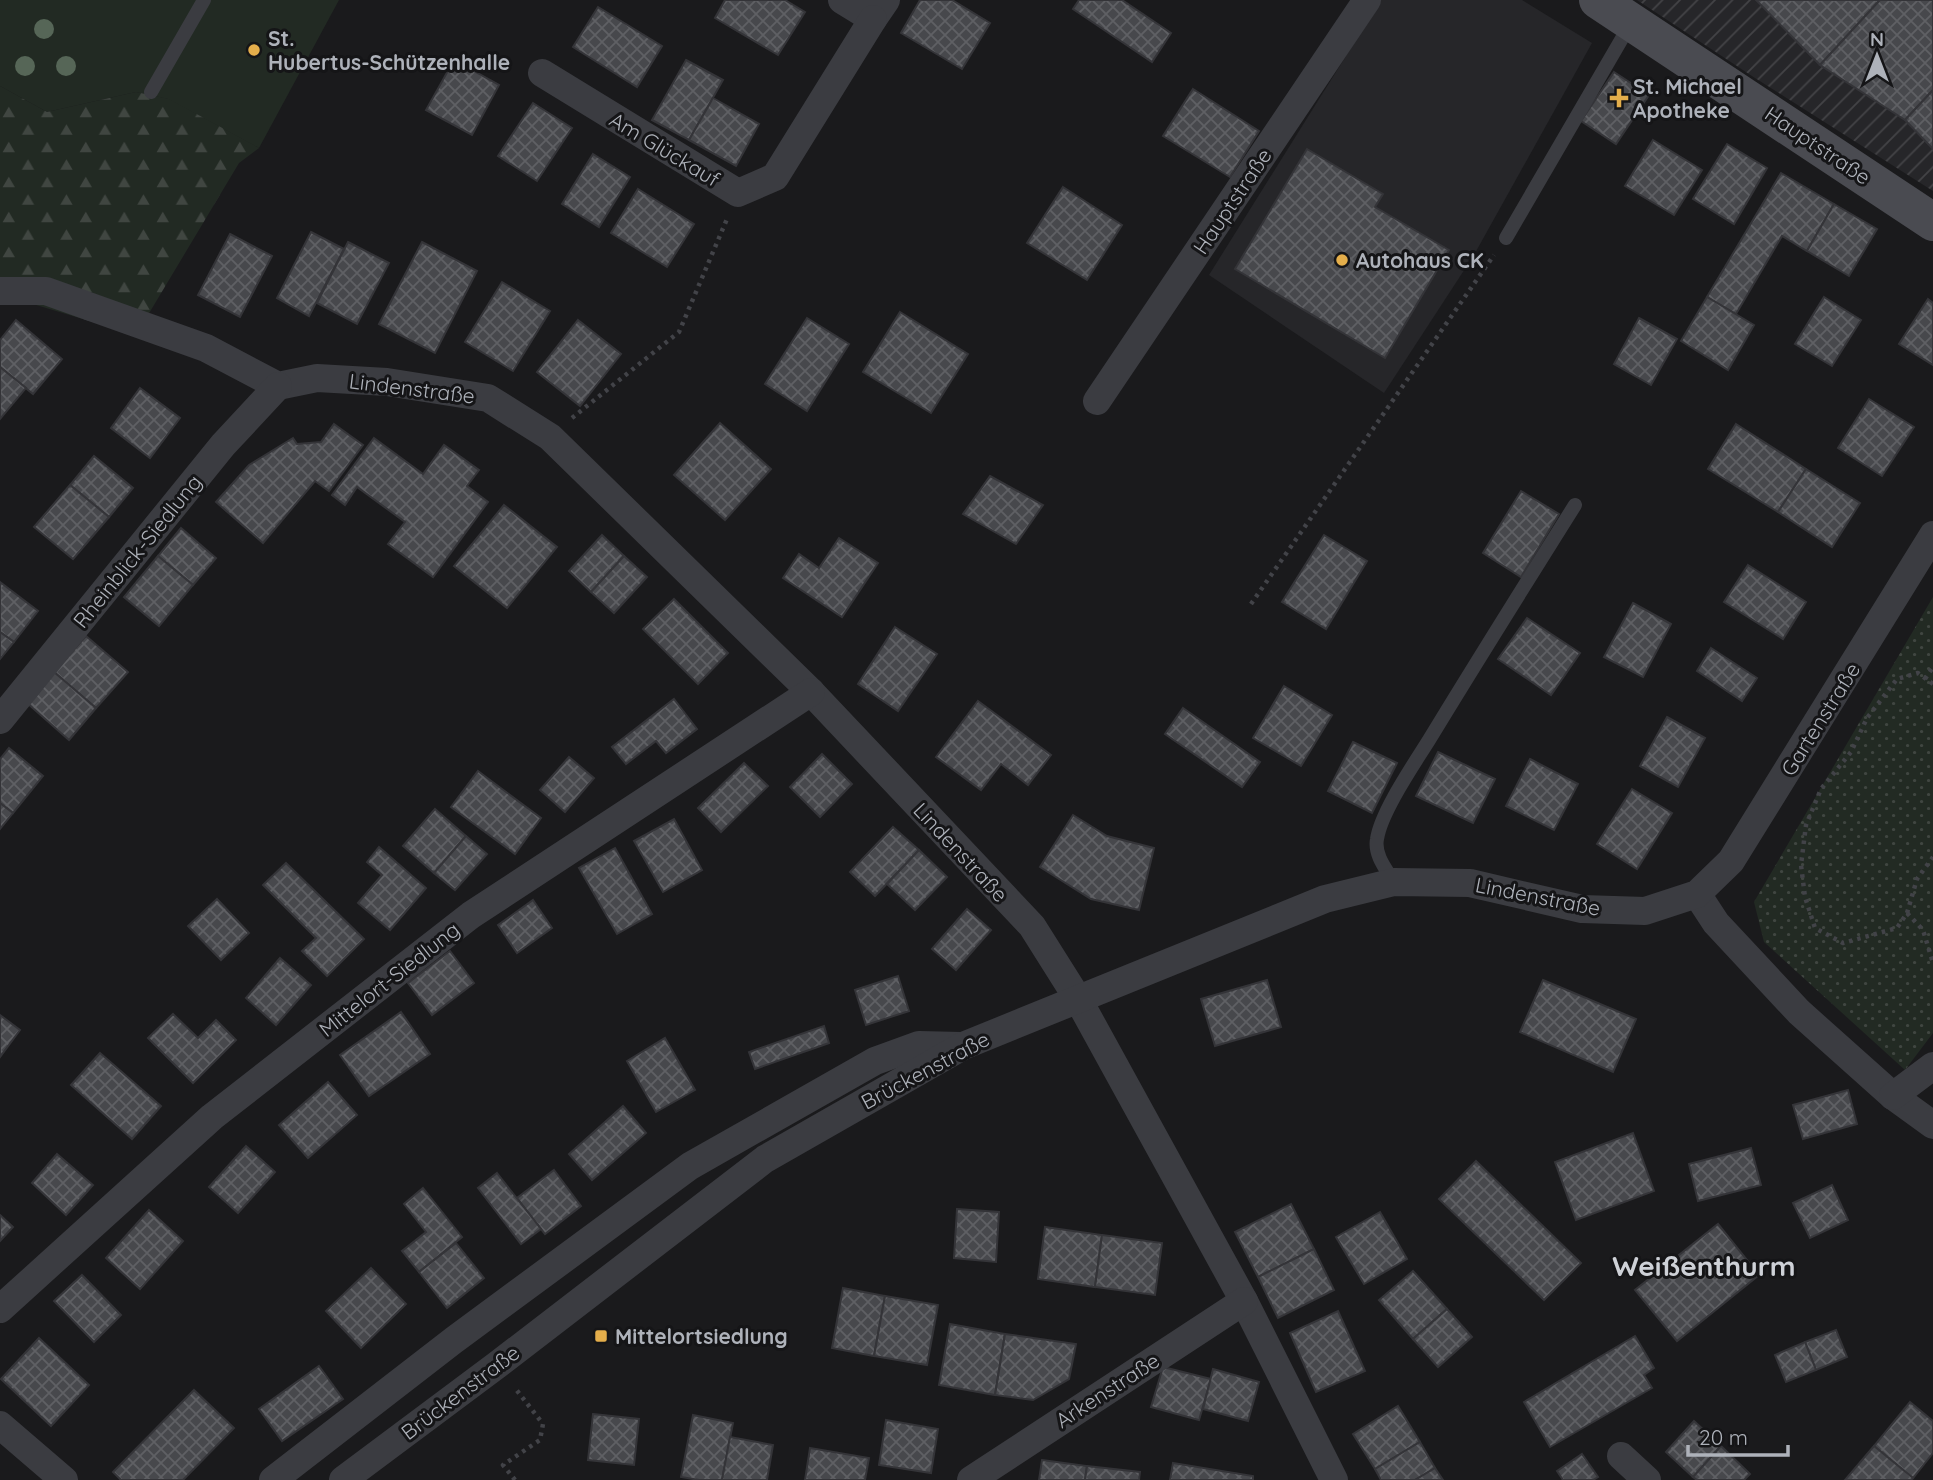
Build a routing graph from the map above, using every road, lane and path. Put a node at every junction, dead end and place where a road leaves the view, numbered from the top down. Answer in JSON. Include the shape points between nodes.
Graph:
{"nodes":[{"id":1,"x":204,"y":0,"type":"edge"},
{"id":2,"x":842,"y":0,"type":"edge"},
{"id":3,"x":1367,"y":0,"type":"edge"},
{"id":4,"x":1598,"y":0,"type":"edge"},
{"id":5,"x":880,"y":10,"type":"edge"},
{"id":6,"x":1632,"y":22,"type":"junction"},
{"id":7,"x":542,"y":74,"type":"dead end"},
{"id":8,"x":151,"y":92,"type":"dead end"},
{"id":9,"x":738,"y":193,"type":"junction"},
{"id":10,"x":1933,"y":222,"type":"edge"},
{"id":11,"x":1506,"y":238,"type":"joint"},
{"id":12,"x":0,"y":291,"type":"edge"},
{"id":13,"x":278,"y":386,"type":"junction"},
{"id":14,"x":1097,"y":401,"type":"dead end"},
{"id":15,"x":550,"y":437,"type":"junction"},
{"id":16,"x":1575,"y":505,"type":"dead end"},
{"id":17,"x":1933,"y":535,"type":"edge"},
{"id":18,"x":1251,"y":604,"type":"dead end"},
{"id":19,"x":1933,"y":667,"type":"edge"},
{"id":20,"x":1925,"y":679,"type":"junction"},
{"id":21,"x":1933,"y":684,"type":"edge"},
{"id":22,"x":811,"y":692,"type":"junction"},
{"id":23,"x":0,"y":720,"type":"edge"},
{"id":24,"x":1933,"y":857,"type":"edge"},
{"id":25,"x":1394,"y":882,"type":"junction"},
{"id":26,"x":1697,"y":894,"type":"junction"},
{"id":27,"x":1907,"y":913,"type":"junction"},
{"id":28,"x":1933,"y":964,"type":"edge"},
{"id":29,"x":1077,"y":999,"type":"junction"},
{"id":30,"x":963,"y":1046,"type":"junction"},
{"id":31,"x":1933,"y":1066,"type":"edge"},
{"id":32,"x":1893,"y":1096,"type":"junction"},
{"id":33,"x":1933,"y":1125,"type":"edge"},
{"id":34,"x":1244,"y":1301,"type":"junction"},
{"id":35,"x":0,"y":1309,"type":"edge"},
{"id":36,"x":497,"y":1365,"type":"junction"},
{"id":37,"x":0,"y":1425,"type":"edge"},
{"id":38,"x":1621,"y":1456,"type":"dead end"},
{"id":39,"x":64,"y":1480,"type":"edge"},
{"id":40,"x":273,"y":1480,"type":"edge"},
{"id":41,"x":342,"y":1480,"type":"edge"},
{"id":42,"x":515,"y":1480,"type":"edge"},
{"id":43,"x":971,"y":1480,"type":"edge"},
{"id":44,"x":1334,"y":1480,"type":"edge"},
{"id":45,"x":1647,"y":1480,"type":"edge"}],
"edges":[{"from":1,"to":8,"type":"lane"},
{"from":2,"to":5,"type":"street","name":"Am Glückauf"},
{"from":3,"to":14,"type":"street","name":"Hauptstraße"},
{"from":4,"to":6,"type":"main road","name":"Hauptstraße"},
{"from":5,"to":9,"type":"street","name":"Am Glückauf","via":[[775,177]]},
{"from":6,"to":10,"type":"main road","name":"Hauptstraße"},
{"from":6,"to":11,"type":"lane"},
{"from":7,"to":9,"type":"street","name":"Am Glückauf"},
{"from":9,"to":15,"type":"path","via":[[679,332]]},
{"from":11,"to":18,"type":"path"},
{"from":12,"to":13,"type":"street","via":[[46,291],[206,348]]},
{"from":13,"to":15,"type":"street","name":"Lindenstraße","via":[[317,378],[387,382],[488,398]]},
{"from":13,"to":23,"type":"street","name":"Rheinblick-Siedlung","via":[[223,445]]},
{"from":15,"to":22,"type":"street","name":"Lindenstraße"},
{"from":16,"to":25,"type":"lane","via":[[1385,816],[1377,844],[1381,862]]},
{"from":17,"to":26,"type":"street","name":"Gartenstraße","via":[[1731,861]]},
{"from":19,"to":20,"type":"path"},
{"from":20,"to":21,"type":"path"},
{"from":20,"to":27,"type":"path","via":[[1918,673],[1898,679],[1867,718],[1851,752],[1821,789],[1806,825],[1801,865],[1815,928],[1843,943],[1897,928]]},
{"from":22,"to":29,"type":"street","name":"Lindenstraße","via":[[1032,926]]},
{"from":22,"to":35,"type":"street","name":"Mittelort-Siedlung","via":[[471,915],[212,1117]]},
{"from":24,"to":27,"type":"path","via":[[1917,879]]},
{"from":25,"to":26,"type":"street","name":"Lindenstraße","via":[[1470,883],[1582,909],[1645,911]]},
{"from":25,"to":29,"type":"street","name":"Lindenstraße","via":[[1325,899]]},
{"from":26,"to":32,"type":"street","via":[[1716,923],[1799,1012]]},
{"from":27,"to":28,"type":"path","via":[[1923,930]]},
{"from":29,"to":30,"type":"street","name":"Brückenstraße"},
{"from":29,"to":34,"type":"street"},
{"from":30,"to":36,"type":"street","name":"Brückenstraße","via":[[765,1159]]},
{"from":30,"to":40,"type":"street","via":[[919,1045],[875,1060],[690,1166]]},
{"from":31,"to":32,"type":"street"},
{"from":32,"to":33,"type":"street"},
{"from":34,"to":43,"type":"street","name":"Arkenstraße"},
{"from":34,"to":44,"type":"street"},
{"from":36,"to":41,"type":"street","name":"Brückenstraße"},
{"from":36,"to":42,"type":"path","via":[[542,1424],[540,1440],[503,1465]]},
{"from":37,"to":39,"type":"street"},
{"from":38,"to":45,"type":"street"}]}
